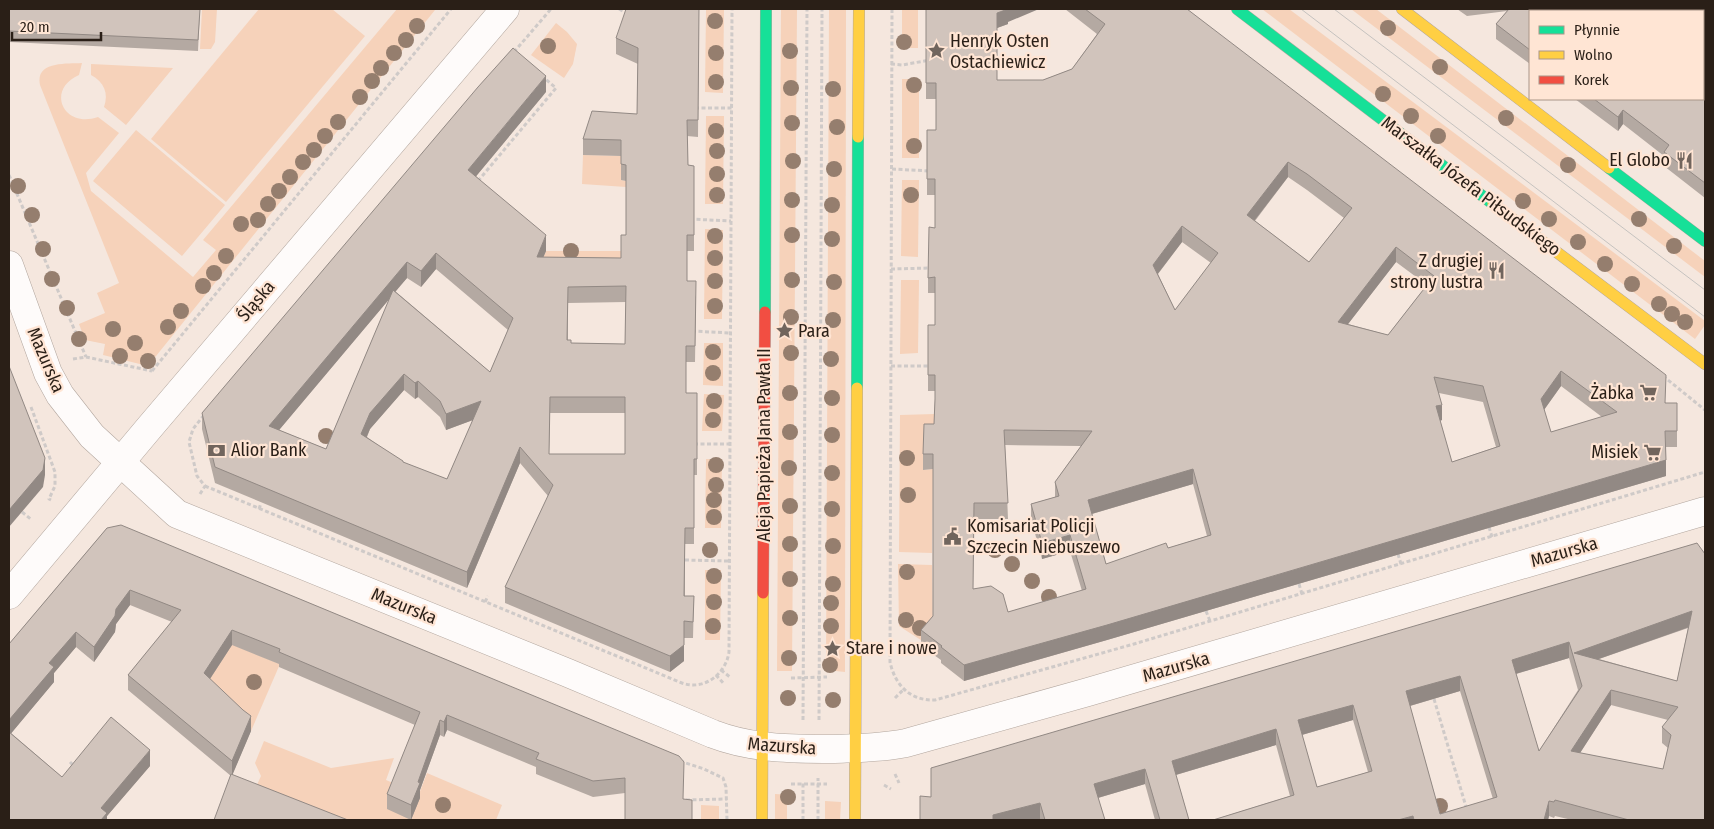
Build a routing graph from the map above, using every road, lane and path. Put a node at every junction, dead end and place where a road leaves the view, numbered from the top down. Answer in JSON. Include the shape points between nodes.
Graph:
{"nodes":[{"id":1,"x":451,"y":9,"type":"edge"},
{"id":2,"x":505,"y":9,"type":"edge"},
{"id":3,"x":551,"y":9,"type":"edge"},
{"id":4,"x":619,"y":9,"type":"edge"},
{"id":5,"x":623,"y":9,"type":"edge"},
{"id":6,"x":732,"y":9,"type":"edge"},
{"id":7,"x":766,"y":9,"type":"edge"},
{"id":8,"x":807,"y":9,"type":"edge"},
{"id":9,"x":822,"y":9,"type":"edge"},
{"id":10,"x":859,"y":9,"type":"edge"},
{"id":11,"x":892,"y":9,"type":"edge"},
{"id":12,"x":1237,"y":9,"type":"edge"},
{"id":13,"x":1402,"y":9,"type":"edge"},
{"id":14,"x":520,"y":58,"type":"edge"},
{"id":15,"x":936,"y":59,"type":"edge"},
{"id":16,"x":891,"y":64,"type":"junction"},
{"id":17,"x":541,"y":75,"type":"edge"},
{"id":18,"x":687,"y":107,"type":"edge"},
{"id":19,"x":732,"y":108,"type":"junction"},
{"id":20,"x":528,"y":114,"type":"edge"},
{"id":21,"x":533,"y":116,"type":"junction"},
{"id":22,"x":497,"y":152,"type":"edge"},
{"id":23,"x":500,"y":155,"type":"junction"},
{"id":24,"x":892,"y":169,"type":"junction"},
{"id":25,"x":936,"y":171,"type":"edge"},
{"id":26,"x":9,"y":175,"type":"edge"},
{"id":27,"x":478,"y":182,"type":"edge"},
{"id":28,"x":687,"y":219,"type":"edge"},
{"id":29,"x":731,"y":221,"type":"junction"},
{"id":30,"x":1705,"y":241,"type":"edge"},
{"id":31,"x":9,"y":265,"type":"edge"},
{"id":32,"x":935,"y":268,"type":"edge"},
{"id":33,"x":891,"y":269,"type":"junction"},
{"id":34,"x":687,"y":330,"type":"edge"},
{"id":35,"x":730,"y":333,"type":"junction"},
{"id":36,"x":86,"y":357,"type":"junction"},
{"id":37,"x":69,"y":361,"type":"dead end"},
{"id":38,"x":1705,"y":364,"type":"edge"},
{"id":39,"x":891,"y":366,"type":"junction"},
{"id":40,"x":935,"y":366,"type":"edge"},
{"id":41,"x":152,"y":371,"type":"junction"},
{"id":42,"x":158,"y":375,"type":"dead end"},
{"id":43,"x":1662,"y":375,"type":"edge"},
{"id":44,"x":1680,"y":380,"type":"dead end"},
{"id":45,"x":1676,"y":386,"type":"junction"},
{"id":46,"x":29,"y":400,"type":"dead end"},
{"id":47,"x":32,"y":408,"type":"junction"},
{"id":48,"x":202,"y":409,"type":"dead end"},
{"id":49,"x":26,"y":410,"type":"edge"},
{"id":50,"x":1705,"y":410,"type":"edge"},
{"id":51,"x":686,"y":444,"type":"edge"},
{"id":52,"x":730,"y":444,"type":"junction"},
{"id":53,"x":120,"y":462,"type":"junction"},
{"id":54,"x":1705,"y":472,"type":"edge"},
{"id":55,"x":205,"y":486,"type":"junction"},
{"id":56,"x":1603,"y":494,"type":"edge"},
{"id":57,"x":198,"y":497,"type":"dead end"},
{"id":58,"x":56,"y":503,"type":"dead end"},
{"id":59,"x":262,"y":503,"type":"edge"},
{"id":60,"x":1605,"y":503,"type":"junction"},
{"id":61,"x":259,"y":509,"type":"junction"},
{"id":62,"x":1705,"y":511,"type":"edge"},
{"id":63,"x":22,"y":512,"type":"edge"},
{"id":64,"x":32,"y":520,"type":"dead end"},
{"id":65,"x":1489,"y":527,"type":"edge"},
{"id":66,"x":338,"y":534,"type":"edge"},
{"id":67,"x":1492,"y":537,"type":"junction"},
{"id":68,"x":336,"y":540,"type":"junction"},
{"id":69,"x":1398,"y":554,"type":"edge"},
{"id":70,"x":685,"y":560,"type":"edge"},
{"id":71,"x":729,"y":561,"type":"junction"},
{"id":72,"x":411,"y":564,"type":"edge"},
{"id":73,"x":1401,"y":564,"type":"junction"},
{"id":74,"x":408,"y":571,"type":"junction"},
{"id":75,"x":1299,"y":584,"type":"edge"},
{"id":76,"x":1302,"y":594,"type":"junction"},
{"id":77,"x":9,"y":595,"type":"edge"},
{"id":78,"x":488,"y":596,"type":"dead end"},
{"id":79,"x":486,"y":602,"type":"junction"},
{"id":80,"x":1206,"y":611,"type":"edge"},
{"id":81,"x":1210,"y":621,"type":"junction"},
{"id":82,"x":565,"y":628,"type":"edge"},
{"id":83,"x":563,"y":634,"type":"junction"},
{"id":84,"x":721,"y":670,"type":"junction"},
{"id":85,"x":893,"y":673,"type":"junction"},
{"id":86,"x":716,"y":675,"type":"junction"},
{"id":87,"x":888,"y":676,"type":"dead end"},
{"id":88,"x":730,"y":677,"type":"dead end"},
{"id":89,"x":803,"y":677,"type":"junction"},
{"id":90,"x":819,"y":677,"type":"junction"},
{"id":91,"x":783,"y":678,"type":"dead end"},
{"id":92,"x":834,"y":678,"type":"dead end"},
{"id":93,"x":724,"y":684,"type":"dead end"},
{"id":94,"x":904,"y":689,"type":"junction"},
{"id":95,"x":895,"y":698,"type":"dead end"},
{"id":96,"x":1434,"y":699,"type":"edge"},
{"id":97,"x":803,"y":728,"type":"dead end"},
{"id":98,"x":818,"y":728,"type":"dead end"},
{"id":99,"x":762,"y":746,"type":"junction"},
{"id":100,"x":855,"y":749,"type":"junction"},
{"id":101,"x":676,"y":760,"type":"edge"},
{"id":102,"x":70,"y":762,"type":"dead end"},
{"id":103,"x":80,"y":770,"type":"edge"},
{"id":104,"x":721,"y":770,"type":"dead end"},
{"id":105,"x":895,"y":773,"type":"dead end"},
{"id":106,"x":718,"y":775,"type":"junction"},
{"id":107,"x":803,"y":776,"type":"dead end"},
{"id":108,"x":818,"y":776,"type":"dead end"},
{"id":109,"x":899,"y":783,"type":"dead end"},
{"id":110,"x":785,"y":784,"type":"dead end"},
{"id":111,"x":803,"y":784,"type":"junction"},
{"id":112,"x":818,"y":784,"type":"junction"},
{"id":113,"x":833,"y":784,"type":"dead end"},
{"id":114,"x":884,"y":785,"type":"dead end"},
{"id":115,"x":891,"y":789,"type":"dead end"},
{"id":116,"x":726,"y":799,"type":"junction"},
{"id":117,"x":683,"y":800,"type":"edge"},
{"id":118,"x":1467,"y":811,"type":"edge"},
{"id":119,"x":726,"y":820,"type":"edge"},
{"id":120,"x":762,"y":820,"type":"edge"},
{"id":121,"x":803,"y":820,"type":"edge"},
{"id":122,"x":818,"y":820,"type":"edge"},
{"id":123,"x":855,"y":820,"type":"edge"}],
"edges":[{"from":1,"to":41,"type":"path"},
{"from":2,"to":53,"type":"street","name":"Śląska"},
{"from":3,"to":14,"type":"path","via":[[514,52]]},
{"from":4,"to":5,"type":"path"},
{"from":6,"to":19,"type":"path"},
{"from":7,"to":99,"type":"street","name":"Aleja Papieża Jana Pawła II"},
{"from":8,"to":89,"type":"path"},
{"from":9,"to":90,"type":"path"},
{"from":10,"to":100,"type":"street"},
{"from":11,"to":16,"type":"path"},
{"from":12,"to":38,"type":"street","name":"Marszałka Józefa Piłsudskiego"},
{"from":13,"to":30,"type":"street"},
{"from":15,"to":16,"type":"path"},
{"from":16,"to":24,"type":"path"},
{"from":17,"to":21,"type":"path","via":[[556,88]]},
{"from":18,"to":19,"type":"path"},
{"from":19,"to":29,"type":"path"},
{"from":20,"to":21,"type":"path"},
{"from":21,"to":23,"type":"path"},
{"from":22,"to":23,"type":"path"},
{"from":23,"to":27,"type":"path"},
{"from":24,"to":25,"type":"path"},
{"from":24,"to":33,"type":"path"},
{"from":26,"to":36,"type":"path"},
{"from":28,"to":29,"type":"path"},
{"from":29,"to":35,"type":"path"},
{"from":31,"to":53,"type":"street","name":"Mazurska","via":[[48,373],[60,396],[92,436]]},
{"from":32,"to":33,"type":"path"},
{"from":33,"to":39,"type":"path"},
{"from":34,"to":35,"type":"path"},
{"from":35,"to":52,"type":"path"},
{"from":36,"to":37,"type":"path"},
{"from":36,"to":41,"type":"path"},
{"from":39,"to":40,"type":"path"},
{"from":39,"to":85,"type":"path","via":[[890,662]]},
{"from":41,"to":42,"type":"path"},
{"from":43,"to":45,"type":"path"},
{"from":44,"to":45,"type":"path"},
{"from":45,"to":50,"type":"path"},
{"from":46,"to":47,"type":"path"},
{"from":47,"to":49,"type":"path"},
{"from":47,"to":58,"type":"path","via":[[55,472],[55,486],[49,499]]},
{"from":48,"to":55,"type":"path","via":[[207,412],[193,429],[189,442],[196,476]]},
{"from":51,"to":52,"type":"path"},
{"from":52,"to":71,"type":"path"},
{"from":53,"to":77,"type":"street","name":"Śląska"},
{"from":53,"to":99,"type":"street","name":"Mazurska","via":[[184,518],[713,734]]},
{"from":54,"to":60,"type":"path"},
{"from":55,"to":57,"type":"path"},
{"from":55,"to":61,"type":"path"},
{"from":56,"to":60,"type":"path"},
{"from":59,"to":61,"type":"path"},
{"from":60,"to":67,"type":"path"},
{"from":61,"to":68,"type":"path"},
{"from":62,"to":100,"type":"street","name":"Mazurska","via":[[917,741]]},
{"from":63,"to":64,"type":"path"},
{"from":65,"to":67,"type":"path"},
{"from":66,"to":68,"type":"path"},
{"from":67,"to":73,"type":"path"},
{"from":68,"to":74,"type":"path"},
{"from":69,"to":73,"type":"path"},
{"from":70,"to":71,"type":"path"},
{"from":71,"to":84,"type":"path","via":[[729,652]]},
{"from":72,"to":74,"type":"path"},
{"from":73,"to":76,"type":"path"},
{"from":74,"to":79,"type":"path"},
{"from":75,"to":76,"type":"path"},
{"from":76,"to":81,"type":"path"},
{"from":78,"to":79,"type":"path"},
{"from":79,"to":83,"type":"path"},
{"from":80,"to":81,"type":"path"},
{"from":81,"to":94,"type":"path","via":[[935,700],[918,699]]},
{"from":82,"to":83,"type":"path"},
{"from":83,"to":86,"type":"path","via":[[688,685],[699,686]]},
{"from":84,"to":86,"type":"path"},
{"from":84,"to":88,"type":"path"},
{"from":85,"to":87,"type":"path"},
{"from":85,"to":94,"type":"path"},
{"from":86,"to":93,"type":"path"},
{"from":89,"to":90,"type":"path"},
{"from":89,"to":91,"type":"path"},
{"from":89,"to":97,"type":"path"},
{"from":90,"to":92,"type":"path"},
{"from":90,"to":98,"type":"path"},
{"from":94,"to":95,"type":"path"},
{"from":96,"to":118,"type":"path"},
{"from":99,"to":100,"type":"street","name":"Mazurska"},
{"from":99,"to":120,"type":"street","name":"Aleja Papieża Jana Pawła II"},
{"from":100,"to":123,"type":"street"},
{"from":101,"to":106,"type":"path"},
{"from":102,"to":103,"type":"path"},
{"from":104,"to":106,"type":"path"},
{"from":105,"to":109,"type":"path"},
{"from":106,"to":116,"type":"path","via":[[726,783]]},
{"from":107,"to":111,"type":"path"},
{"from":108,"to":112,"type":"path"},
{"from":110,"to":111,"type":"path"},
{"from":111,"to":112,"type":"path"},
{"from":111,"to":121,"type":"path"},
{"from":112,"to":113,"type":"path"},
{"from":112,"to":122,"type":"path"},
{"from":114,"to":115,"type":"path"},
{"from":116,"to":117,"type":"path"},
{"from":116,"to":119,"type":"path"}]}
